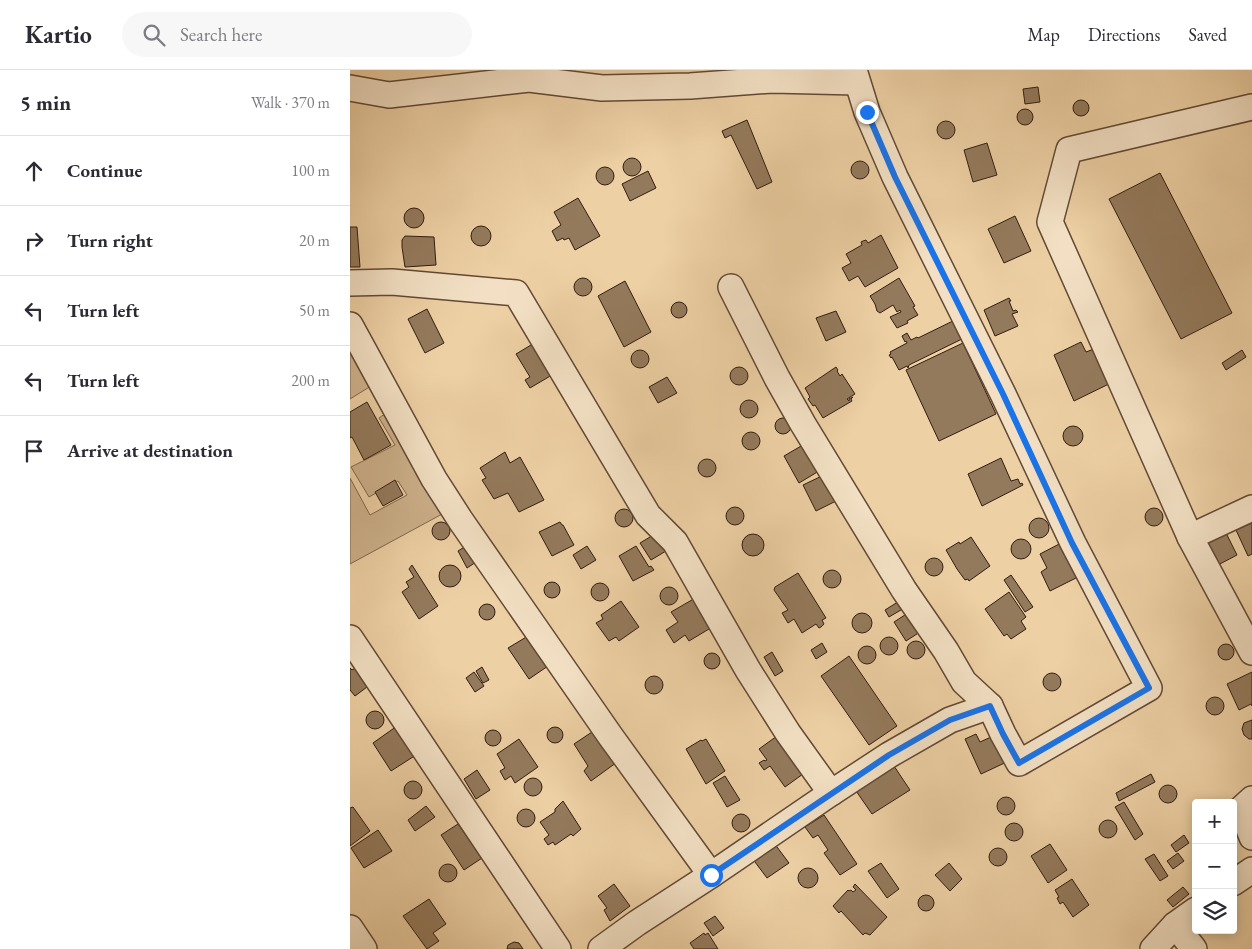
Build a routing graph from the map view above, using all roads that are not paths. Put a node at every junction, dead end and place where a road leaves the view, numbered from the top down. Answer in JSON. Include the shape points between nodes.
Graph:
{"nodes":[{"id":1,"x":856,"y":76,"type":"edge"},
{"id":2,"x":350,"y":88,"type":"edge"},
{"id":3,"x":1252,"y":107,"type":"edge"},
{"id":4,"x":350,"y":283,"type":"edge"},
{"id":5,"x":731,"y":287,"type":"dead end"},
{"id":6,"x":350,"y":325,"type":"edge"},
{"id":7,"x":1252,"y":508,"type":"edge"},
{"id":8,"x":1190,"y":537,"type":"junction"},
{"id":9,"x":350,"y":638,"type":"edge"},
{"id":10,"x":1252,"y":652,"type":"edge"},
{"id":11,"x":990,"y":706,"type":"junction"},
{"id":12,"x":831,"y":794,"type":"junction"},
{"id":13,"x":1252,"y":799,"type":"edge"},
{"id":14,"x":1252,"y":837,"type":"edge"},
{"id":15,"x":1252,"y":870,"type":"edge"},
{"id":16,"x":711,"y":875,"type":"junction"},
{"id":17,"x":1237,"y":880,"type":"edge"},
{"id":18,"x":1192,"y":913,"type":"edge"},
{"id":19,"x":1175,"y":925,"type":"junction"},
{"id":20,"x":350,"y":928,"type":"edge"},
{"id":21,"x":364,"y":949,"type":"edge"},
{"id":22,"x":558,"y":949,"type":"edge"},
{"id":23,"x":601,"y":949,"type":"edge"},
{"id":24,"x":1153,"y":949,"type":"edge"},
{"id":25,"x":1194,"y":949,"type":"edge"}],
"edges":[{"from":1,"to":2,"type":"street","via":[[602,88],[529,79],[389,95]]},
{"from":1,"to":11,"type":"street","via":[[867,112],[895,177],[1003,394],[1072,543],[1149,688],[1019,763]]},
{"from":3,"to":8,"type":"street","via":[[1069,150],[1050,222]]},
{"from":4,"to":12,"type":"street","via":[[392,282],[516,293],[648,515],[675,542],[748,670]]},
{"from":5,"to":11,"type":"street","via":[[803,424],[904,590],[964,682]]},
{"from":6,"to":16,"type":"street","via":[[434,479],[461,521]]},
{"from":7,"to":8,"type":"street"},
{"from":8,"to":10,"type":"street"},
{"from":9,"to":22,"type":"street"},
{"from":11,"to":12,"type":"street","via":[[950,720]]},
{"from":12,"to":16,"type":"street"},
{"from":13,"to":14,"type":"street","via":[[1241,810]]},
{"from":15,"to":17,"type":"street"},
{"from":16,"to":23,"type":"street"},
{"from":18,"to":19,"type":"street"},
{"from":19,"to":24,"type":"street"},
{"from":19,"to":25,"type":"street"},
{"from":20,"to":21,"type":"street"}]}
